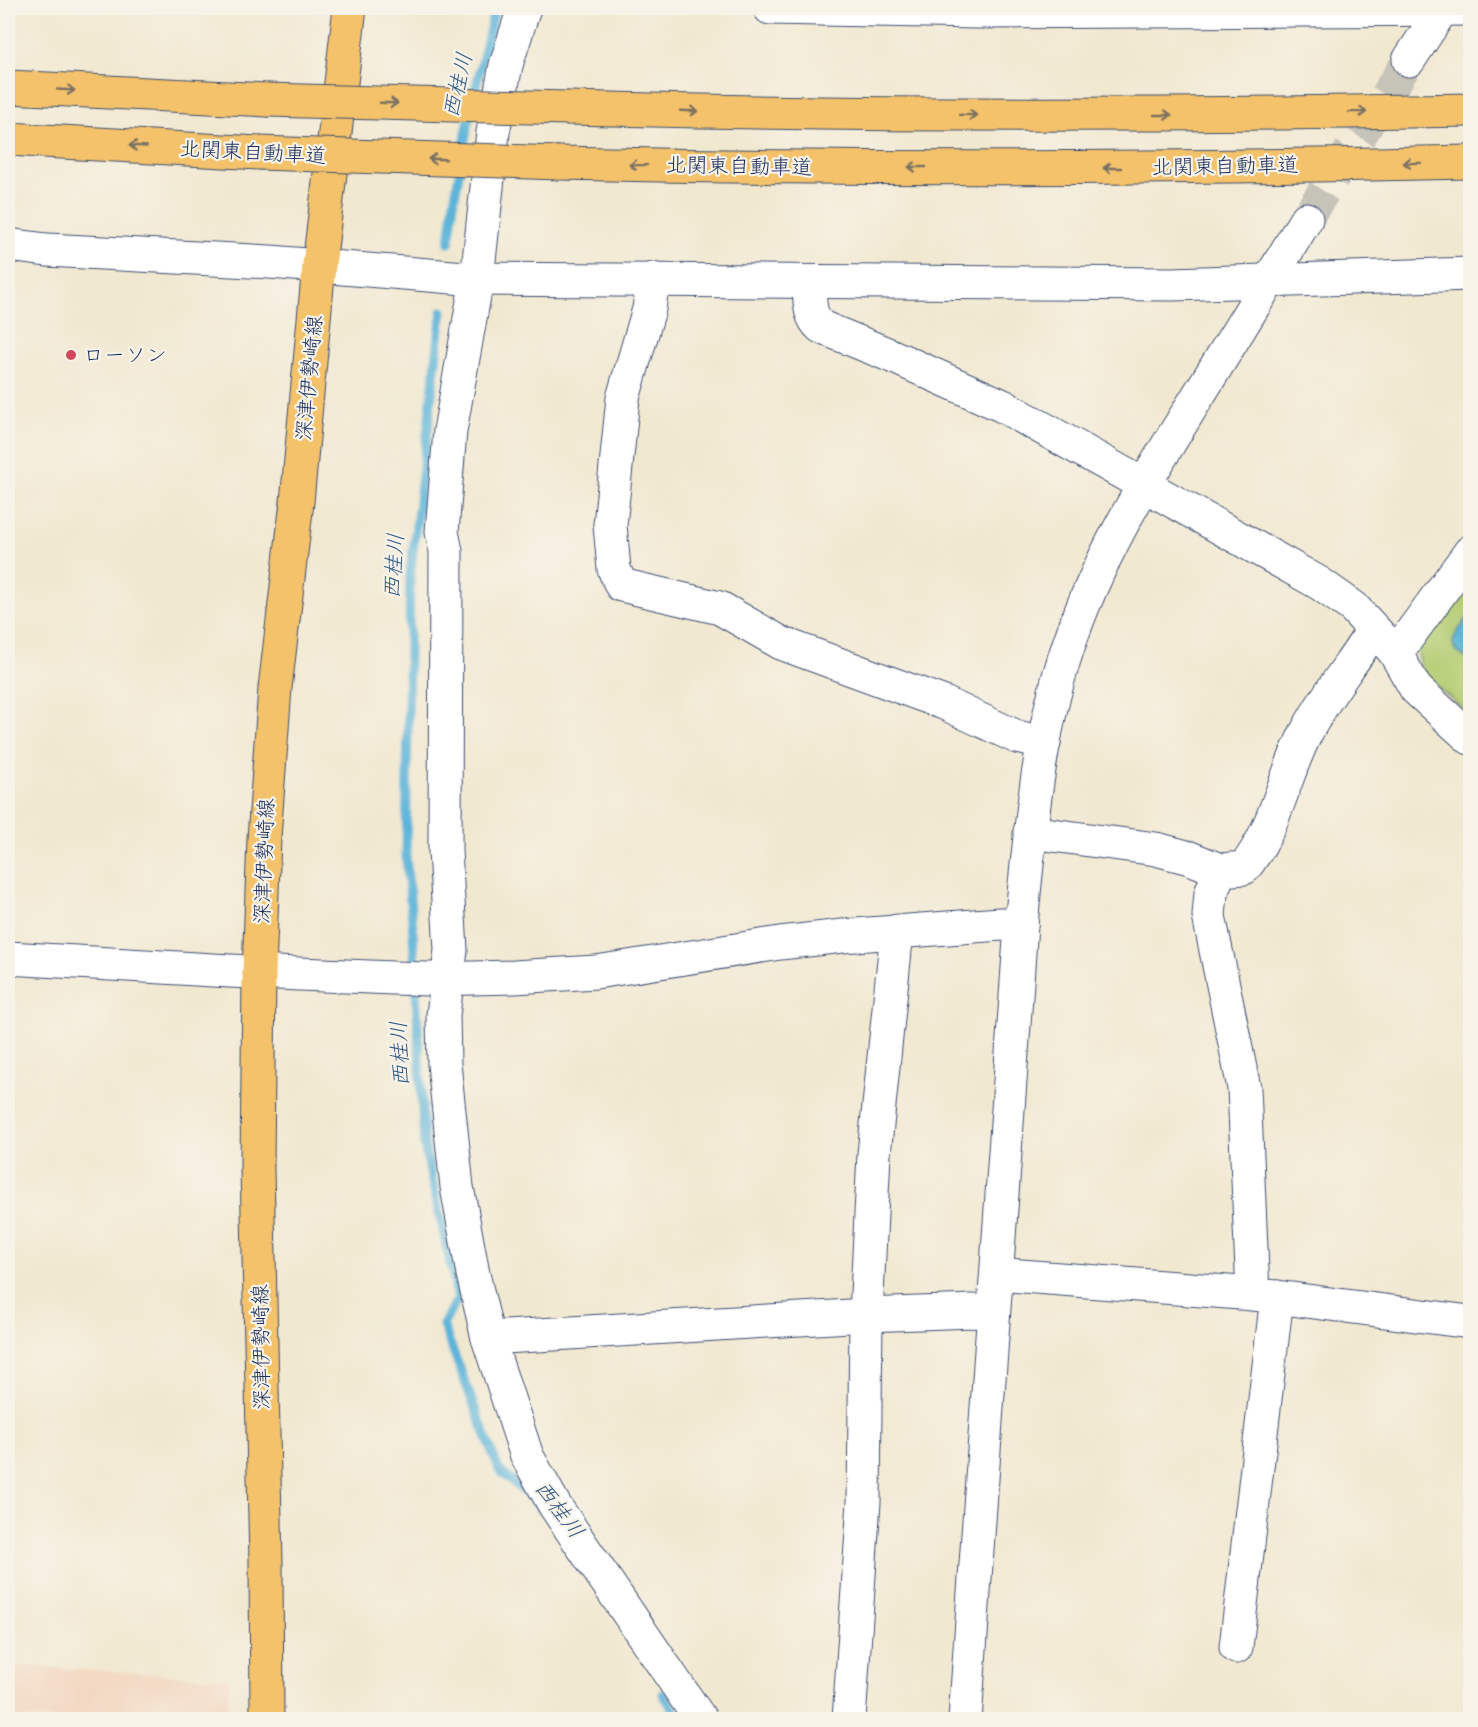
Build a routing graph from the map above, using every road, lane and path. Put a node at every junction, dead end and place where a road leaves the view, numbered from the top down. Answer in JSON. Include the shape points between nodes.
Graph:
{"nodes":[{"id":1,"x":350,"y":8,"type":"edge"},
{"id":2,"x":524,"y":8,"type":"edge"},
{"id":3,"x":770,"y":8,"type":"edge"},
{"id":4,"x":1452,"y":8,"type":"edge"},
{"id":5,"x":979,"y":10,"type":"edge"},
{"id":6,"x":1409,"y":60,"type":"tunnel mouth"},
{"id":7,"x":8,"y":87,"type":"edge"},
{"id":8,"x":1470,"y":110,"type":"edge"},
{"id":9,"x":8,"y":139,"type":"edge"},
{"id":10,"x":1470,"y":162,"type":"edge"},
{"id":11,"x":1306,"y":219,"type":"tunnel mouth"},
{"id":12,"x":8,"y":245,"type":"edge"},
{"id":13,"x":320,"y":265,"type":"junction"},
{"id":14,"x":1470,"y":274,"type":"edge"},
{"id":15,"x":477,"y":279,"type":"junction"},
{"id":16,"x":653,"y":279,"type":"junction"},
{"id":17,"x":1270,"y":280,"type":"junction"},
{"id":18,"x":809,"y":283,"type":"junction"},
{"id":19,"x":1144,"y":483,"type":"junction"},
{"id":20,"x":1470,"y":552,"type":"edge"},
{"id":21,"x":1384,"y":640,"type":"junction"},
{"id":22,"x":1470,"y":738,"type":"edge"},
{"id":23,"x":1044,"y":743,"type":"junction"},
{"id":24,"x":1030,"y":832,"type":"junction"},
{"id":25,"x":1220,"y":870,"type":"junction"},
{"id":26,"x":1021,"y":925,"type":"junction"},
{"id":27,"x":897,"y":931,"type":"junction"},
{"id":28,"x":8,"y":958,"type":"edge"},
{"id":29,"x":260,"y":972,"type":"junction"},
{"id":30,"x":439,"y":978,"type":"junction"},
{"id":31,"x":997,"y":1274,"type":"junction"},
{"id":32,"x":1265,"y":1295,"type":"junction"},
{"id":33,"x":993,"y":1312,"type":"junction"},
{"id":34,"x":866,"y":1315,"type":"junction"},
{"id":35,"x":1470,"y":1322,"type":"edge"},
{"id":36,"x":488,"y":1338,"type":"junction"},
{"id":37,"x":1236,"y":1647,"type":"dead end"},
{"id":38,"x":267,"y":1719,"type":"edge"},
{"id":39,"x":701,"y":1719,"type":"edge"},
{"id":40,"x":849,"y":1719,"type":"edge"},
{"id":41,"x":965,"y":1719,"type":"edge"}],
"edges":[{"from":1,"to":13,"type":"main road","name":"深津伊勢崎線"},
{"from":2,"to":15,"type":"street","via":[[506,65],[493,132]]},
{"from":3,"to":5,"type":"street"},
{"from":4,"to":5,"type":"street"},
{"from":4,"to":6,"type":"street"},
{"from":7,"to":8,"type":"main road","one_way":true,"bridge":true,"via":[[267,100],[710,112],[1043,116]]},
{"from":10,"to":9,"type":"main road","name":"北関東自動車道","one_way":true,"bridge":true,"via":[[1254,167],[704,166],[259,153]]},
{"from":11,"to":17,"type":"street"},
{"from":12,"to":13,"type":"street"},
{"from":13,"to":15,"type":"street"},
{"from":13,"to":29,"type":"main road","name":"深津伊勢崎線","via":[[272,721]]},
{"from":14,"to":17,"type":"street"},
{"from":15,"to":16,"type":"street"},
{"from":15,"to":30,"type":"street","via":[[450,431],[442,532],[446,551],[445,851],[451,950]]},
{"from":16,"to":18,"type":"street"},
{"from":16,"to":23,"type":"street","via":[[649,309],[622,398],[610,525],[614,569],[621,585],[720,608],[781,643],[944,703],[1017,737]]},
{"from":17,"to":18,"type":"street","via":[[1172,284]]},
{"from":17,"to":19,"type":"street"},
{"from":18,"to":19,"type":"street","via":[[811,311],[821,327],[1002,406]]},
{"from":19,"to":21,"type":"street","via":[[1319,583],[1353,607]]},
{"from":19,"to":23,"type":"street","via":[[1082,608]]},
{"from":20,"to":21,"type":"street","via":[[1405,641]]},
{"from":21,"to":22,"type":"street","via":[[1416,689]]},
{"from":21,"to":25,"type":"street","via":[[1358,656],[1325,699],[1304,736],[1253,857],[1244,868]]},
{"from":23,"to":24,"type":"street"},
{"from":24,"to":25,"type":"street","via":[[1156,849]]},
{"from":24,"to":26,"type":"street"},
{"from":25,"to":32,"type":"street","via":[[1211,893],[1209,916],[1244,1088]]},
{"from":26,"to":27,"type":"street"},
{"from":26,"to":31,"type":"street"},
{"from":27,"to":30,"type":"street","via":[[780,943],[596,972]]},
{"from":27,"to":34,"type":"street","via":[[874,1154]]},
{"from":28,"to":29,"type":"street"},
{"from":29,"to":30,"type":"street"},
{"from":29,"to":38,"type":"main road","name":"深津伊勢崎線","via":[[257,1168]]},
{"from":30,"to":36,"type":"street","via":[[450,1136]]},
{"from":31,"to":32,"type":"street"},
{"from":31,"to":33,"type":"street"},
{"from":32,"to":35,"type":"street"},
{"from":32,"to":37,"type":"street"},
{"from":33,"to":34,"type":"street"},
{"from":33,"to":41,"type":"street"},
{"from":34,"to":36,"type":"street"},
{"from":34,"to":40,"type":"street","via":[[864,1502]]},
{"from":36,"to":39,"type":"street","via":[[532,1466],[604,1580]]}]}
